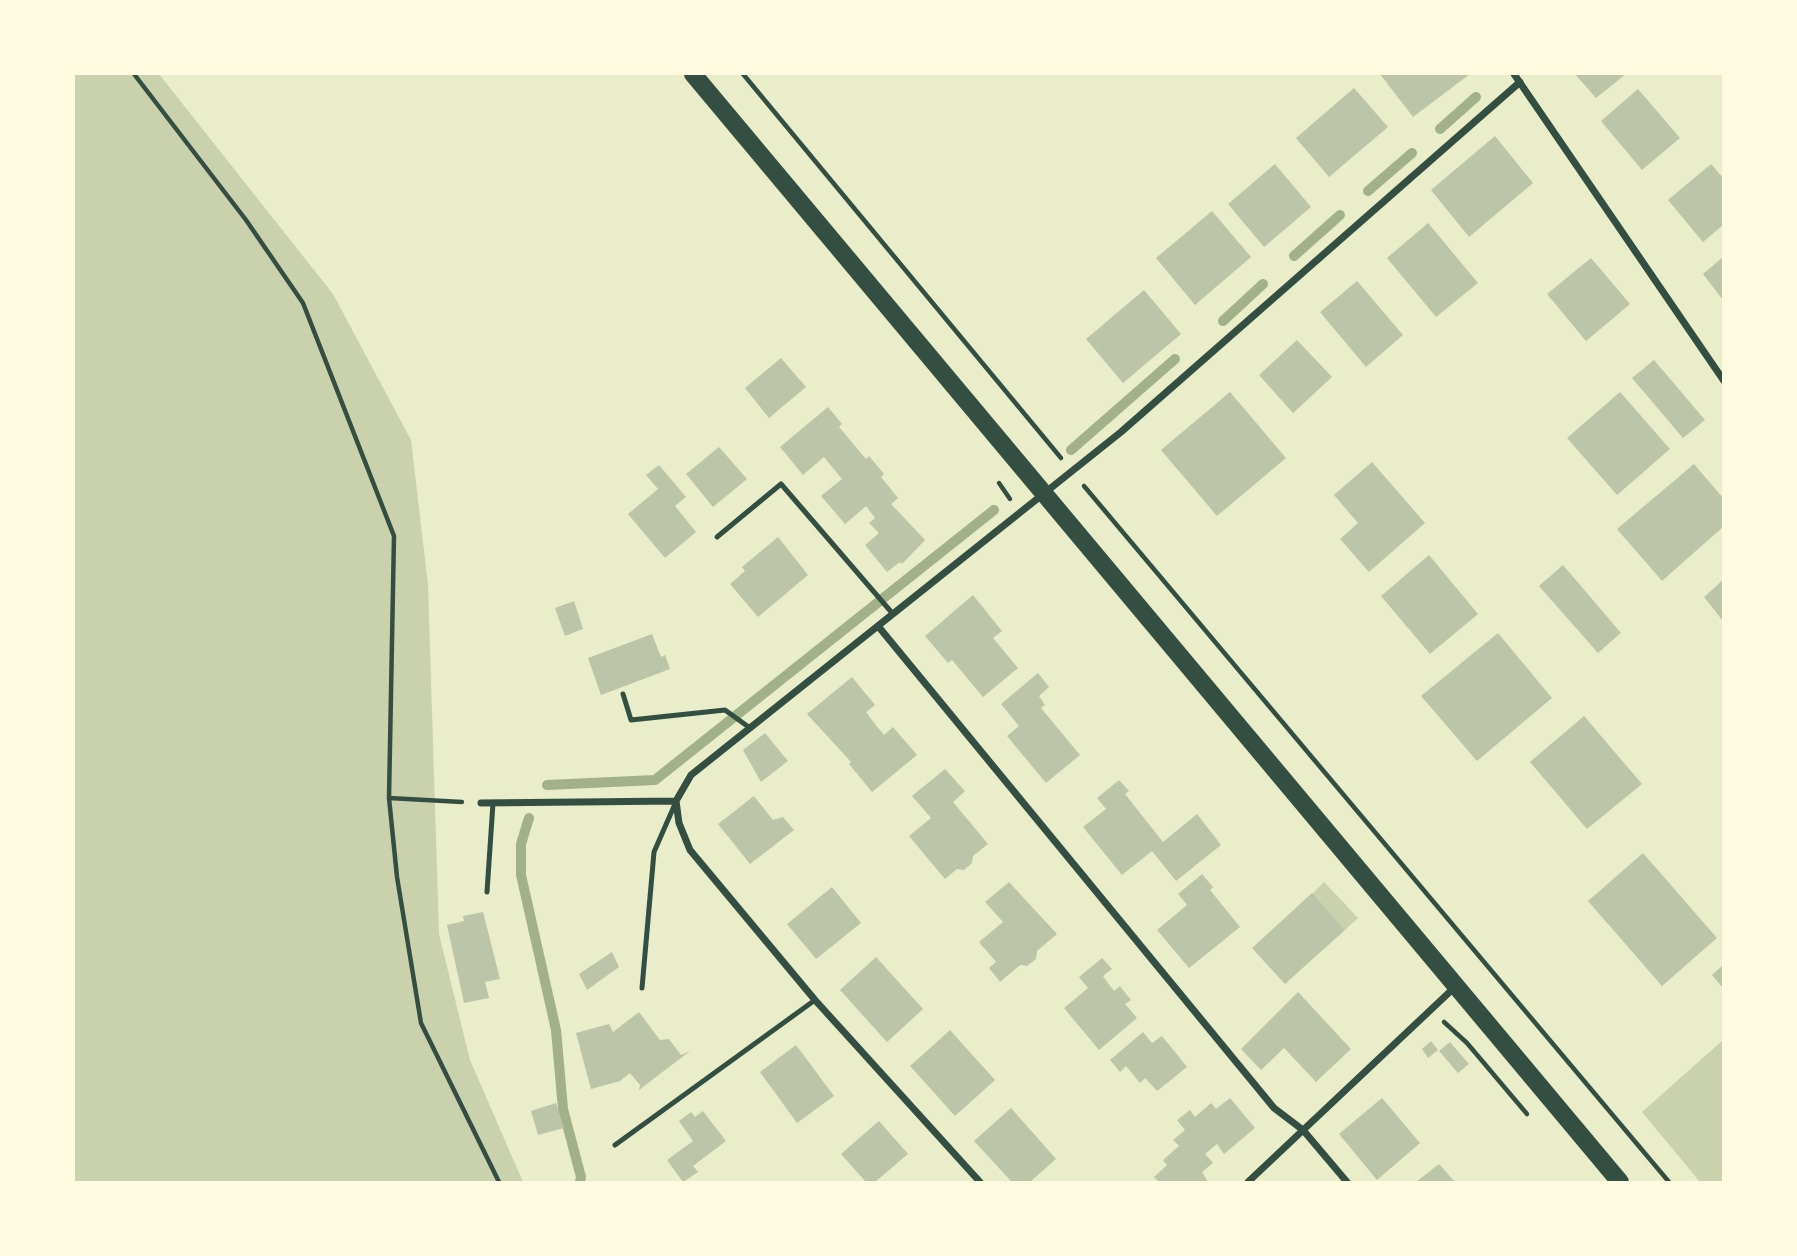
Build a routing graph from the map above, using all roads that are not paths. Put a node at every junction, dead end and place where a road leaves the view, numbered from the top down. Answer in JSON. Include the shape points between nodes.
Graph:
{"nodes":[{"id":1,"x":694,"y":74,"type":"edge"},
{"id":2,"x":1514,"y":74,"type":"edge"},
{"id":3,"x":1520,"y":82,"type":"junction"},
{"id":4,"x":1724,"y":381,"type":"edge"},
{"id":5,"x":1044,"y":493,"type":"junction"},
{"id":6,"x":717,"y":537,"type":"dead end"},
{"id":7,"x":893,"y":614,"type":"junction"},
{"id":8,"x":878,"y":626,"type":"junction"},
{"id":9,"x":623,"y":694,"type":"dead end"},
{"id":10,"x":750,"y":728,"type":"junction"},
{"id":11,"x":676,"y":801,"type":"junction"},
{"id":12,"x":481,"y":803,"type":"road end"},
{"id":13,"x":493,"y":803,"type":"junction"},
{"id":14,"x":487,"y":892,"type":"dead end"},
{"id":15,"x":1456,"y":986,"type":"junction"},
{"id":16,"x":642,"y":988,"type":"dead end"},
{"id":17,"x":815,"y":1000,"type":"junction"},
{"id":18,"x":1303,"y":1130,"type":"junction"},
{"id":19,"x":615,"y":1145,"type":"dead end"},
{"id":20,"x":980,"y":1182,"type":"edge"},
{"id":21,"x":1248,"y":1182,"type":"edge"},
{"id":22,"x":1347,"y":1182,"type":"edge"},
{"id":23,"x":1620,"y":1182,"type":"edge"}],
"edges":[{"from":1,"to":5,"type":"main road"},
{"from":2,"to":3,"type":"street"},
{"from":3,"to":4,"type":"street"},
{"from":3,"to":5,"type":"street","via":[[1121,432]]},
{"from":5,"to":7,"type":"street"},
{"from":5,"to":15,"type":"main road"},
{"from":6,"to":7,"type":"lane","via":[[781,484]]},
{"from":7,"to":8,"type":"street"},
{"from":8,"to":10,"type":"street"},
{"from":8,"to":18,"type":"street","via":[[1274,1108]]},
{"from":9,"to":10,"type":"lane","via":[[631,720],[725,710]]},
{"from":10,"to":11,"type":"street","via":[[691,775]]},
{"from":11,"to":13,"type":"street"},
{"from":11,"to":16,"type":"lane","via":[[654,852]]},
{"from":11,"to":17,"type":"street","via":[[690,850]]},
{"from":12,"to":13,"type":"street"},
{"from":13,"to":14,"type":"lane"},
{"from":15,"to":18,"type":"street"},
{"from":15,"to":23,"type":"main road"},
{"from":17,"to":19,"type":"lane"},
{"from":17,"to":20,"type":"street"},
{"from":18,"to":21,"type":"street"},
{"from":18,"to":22,"type":"street"}]}
